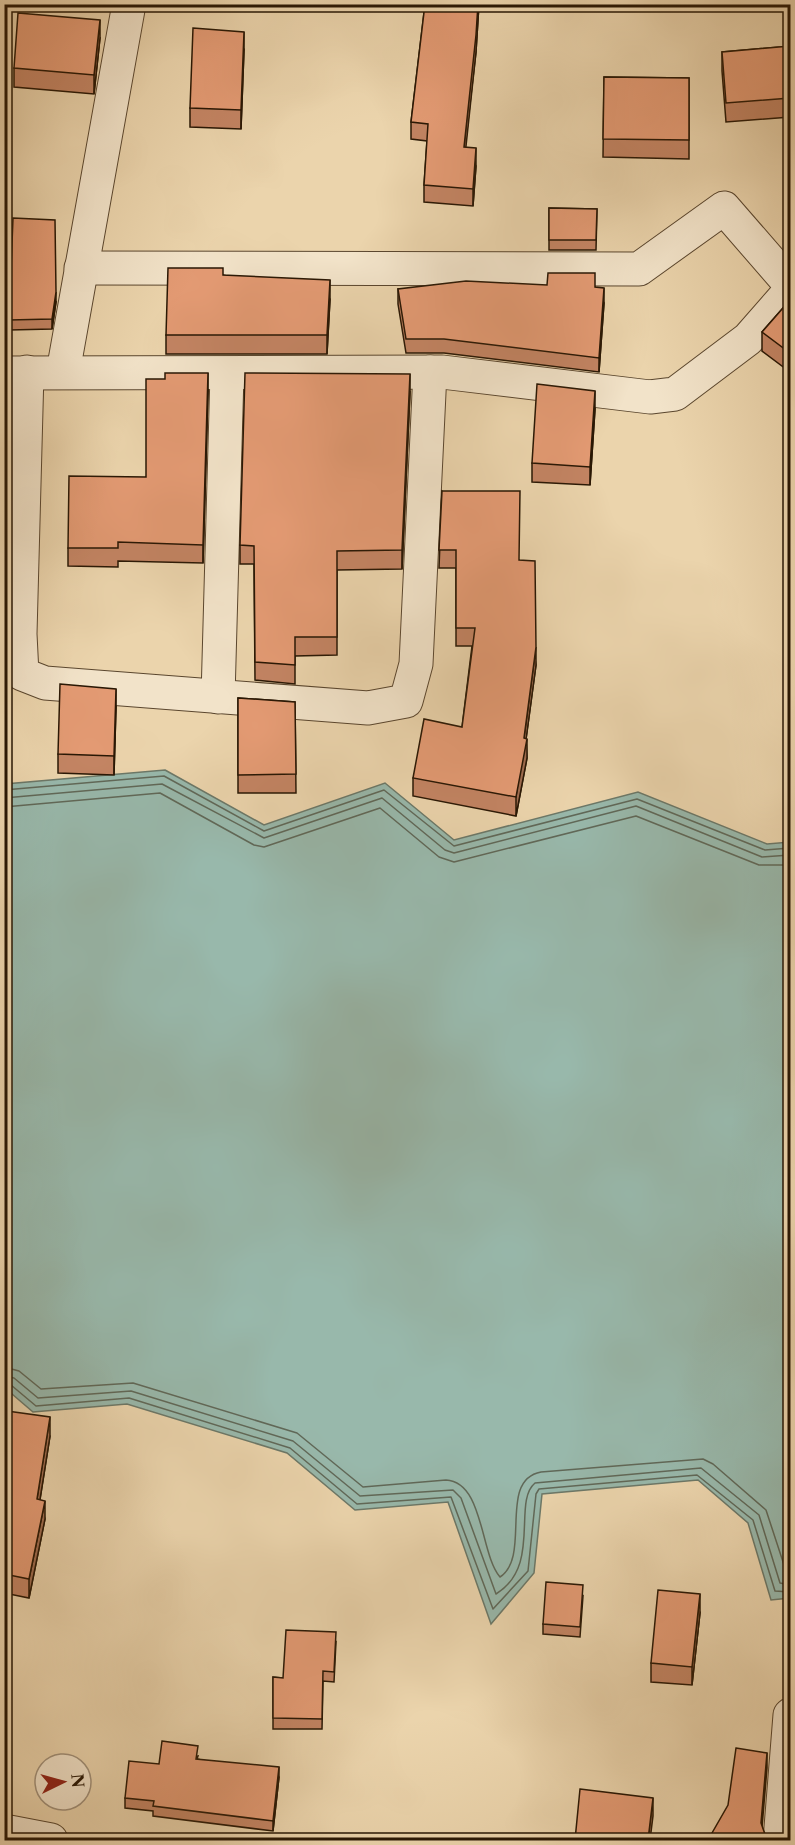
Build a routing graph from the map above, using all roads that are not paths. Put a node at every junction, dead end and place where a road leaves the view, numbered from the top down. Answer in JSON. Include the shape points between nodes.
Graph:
{"nodes":[{"id":1,"x":129,"y":4,"type":"edge"},
{"id":2,"x":81,"y":268,"type":"junction"},
{"id":3,"x":790,"y":284,"type":"edge"},
{"id":4,"x":790,"y":291,"type":"edge"},
{"id":5,"x":63,"y":372,"type":"junction"},
{"id":6,"x":430,"y":372,"type":"junction"},
{"id":7,"x":16,"y":373,"type":"edge"},
{"id":8,"x":227,"y":374,"type":"junction"},
{"id":9,"x":218,"y":697,"type":"junction"},
{"id":10,"x":790,"y":1715,"type":"edge"},
{"id":11,"x":4,"y":1831,"type":"edge"},
{"id":12,"x":51,"y":1840,"type":"edge"},
{"id":13,"x":780,"y":1840,"type":"edge"}],
"edges":[{"from":1,"to":2,"type":"street"},
{"from":2,"to":3,"type":"street","via":[[639,269],[724,208]]},
{"from":2,"to":5,"type":"street"},
{"from":4,"to":6,"type":"street","via":[[748,339],[675,394],[650,396]]},
{"from":5,"to":7,"type":"street"},
{"from":5,"to":8,"type":"street"},
{"from":6,"to":8,"type":"street"},
{"from":6,"to":9,"type":"street","via":[[416,664],[406,701],[368,708]]},
{"from":7,"to":9,"type":"street","via":[[22,674],[45,683]]},
{"from":8,"to":9,"type":"street"},
{"from":10,"to":13,"type":"street"},
{"from":11,"to":12,"type":"street"}]}
